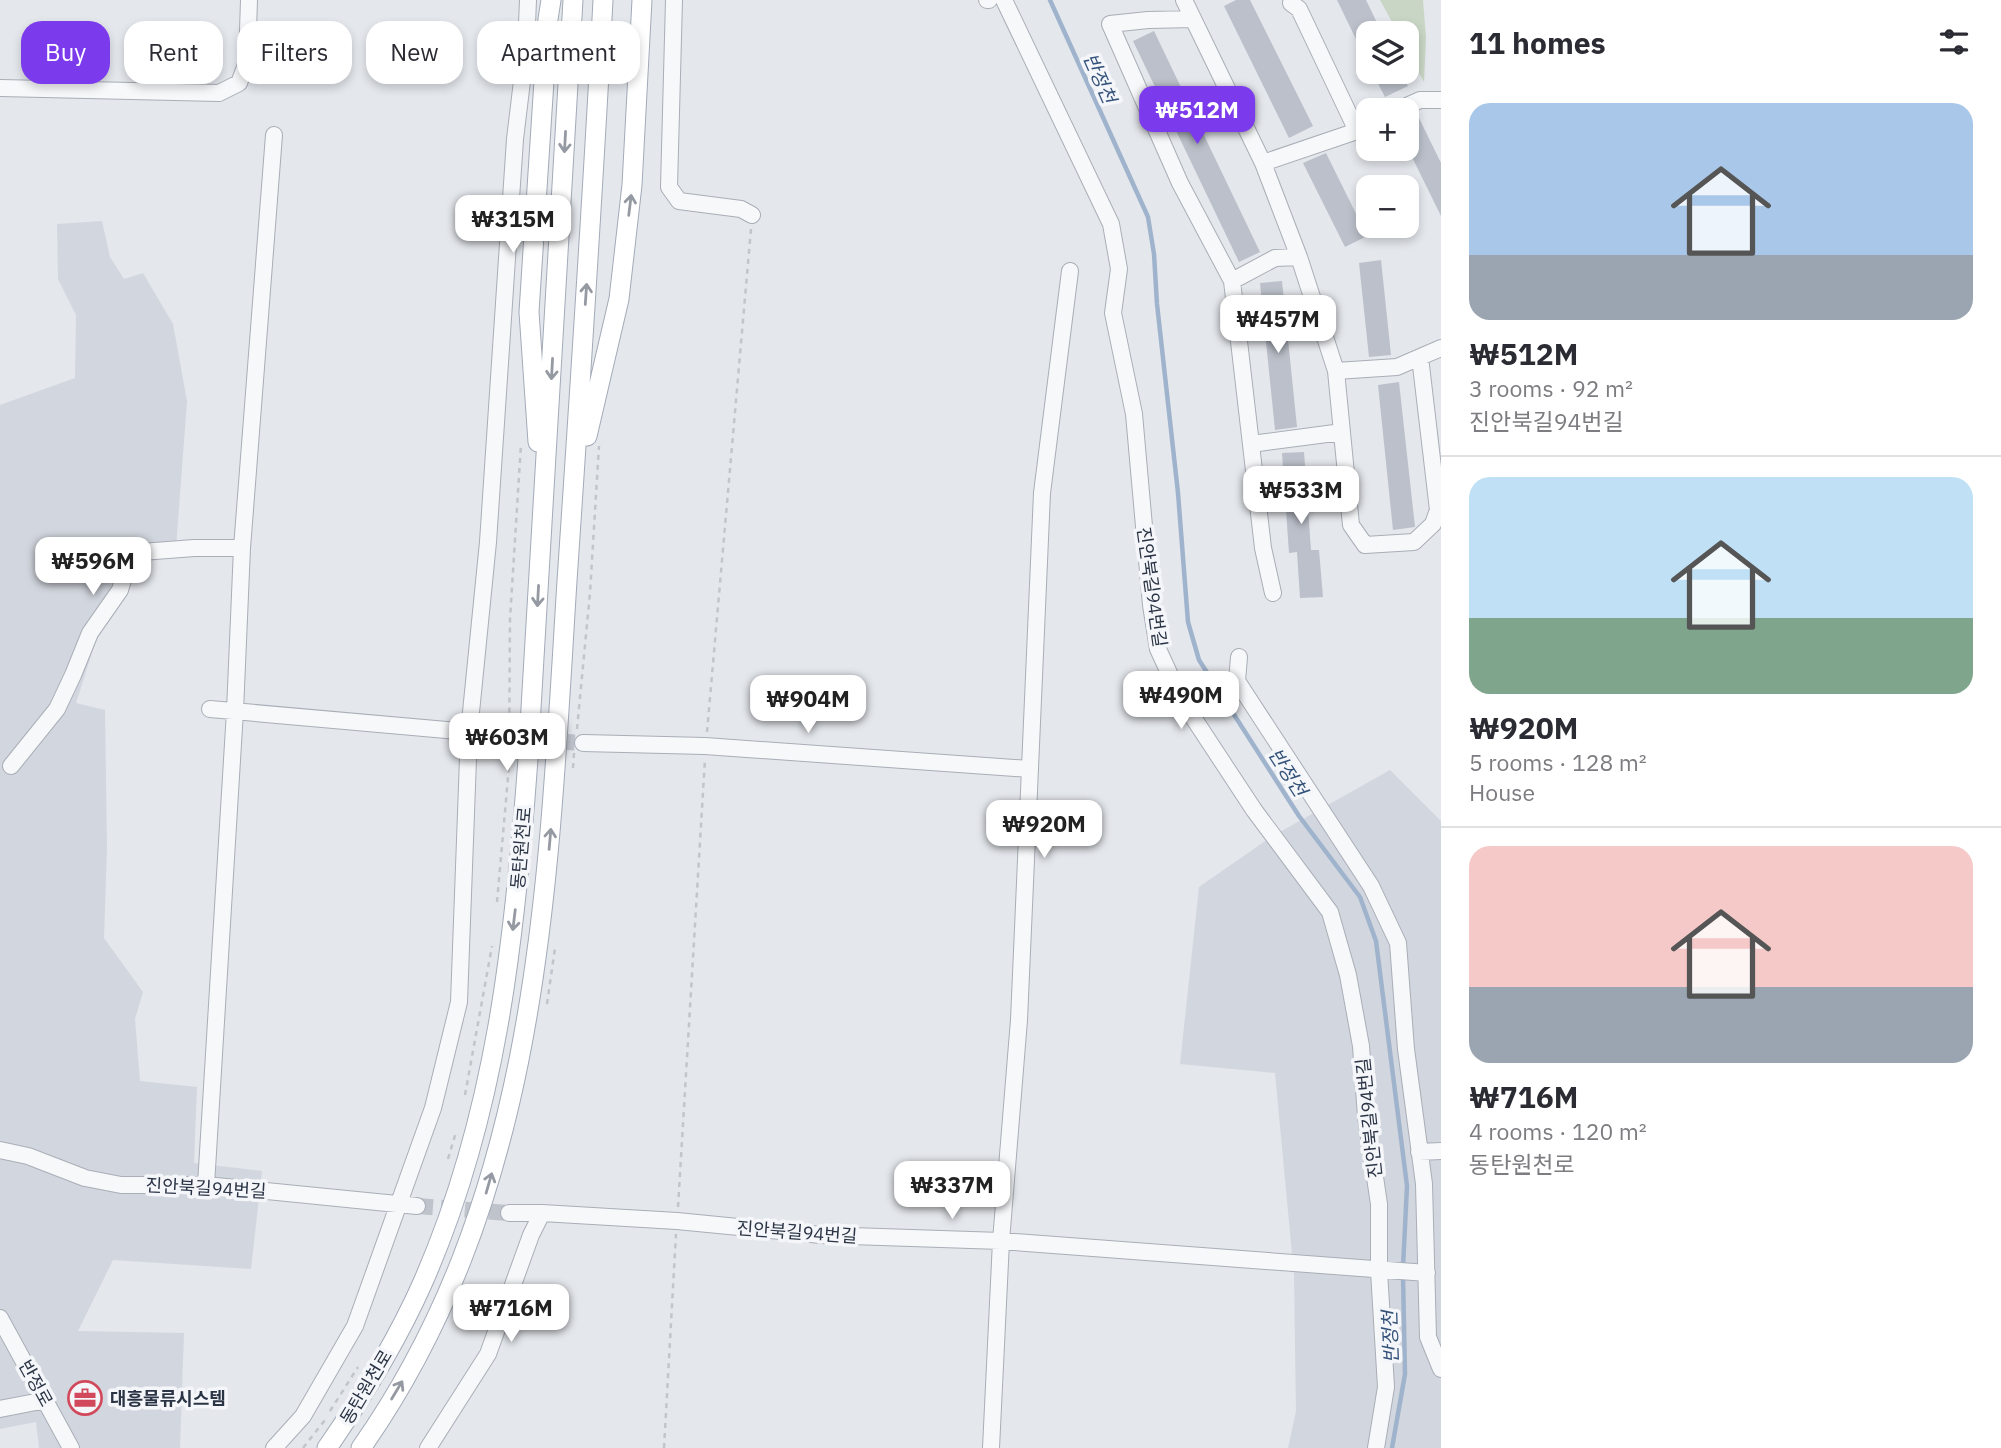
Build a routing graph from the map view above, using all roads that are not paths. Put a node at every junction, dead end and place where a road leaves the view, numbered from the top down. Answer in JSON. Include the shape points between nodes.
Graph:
{"nodes":[{"id":1,"x":250,"y":0,"type":"edge"},
{"id":2,"x":528,"y":0,"type":"edge"},
{"id":3,"x":573,"y":0,"type":"edge"},
{"id":4,"x":603,"y":0,"type":"edge"},
{"id":5,"x":642,"y":0,"type":"edge"},
{"id":6,"x":674,"y":0,"type":"edge"},
{"id":7,"x":988,"y":0,"type":"edge"},
{"id":8,"x":1004,"y":0,"type":"edge"},
{"id":9,"x":1184,"y":0,"type":"edge"},
{"id":10,"x":1195,"y":0,"type":"edge"},
{"id":11,"x":1291,"y":3,"type":"dead end"},
{"id":12,"x":549,"y":6,"type":"edge"},
{"id":13,"x":1193,"y":19,"type":"junction"},
{"id":14,"x":0,"y":88,"type":"edge"},
{"id":15,"x":1419,"y":100,"type":"edge"},
{"id":16,"x":1441,"y":100,"type":"edge"},
{"id":17,"x":1356,"y":115,"type":"edge"},
{"id":18,"x":1356,"y":130,"type":"edge"},
{"id":19,"x":274,"y":135,"type":"dead end"},
{"id":20,"x":1263,"y":163,"type":"junction"},
{"id":21,"x":752,"y":215,"type":"road end"},
{"id":22,"x":1298,"y":257,"type":"junction"},
{"id":23,"x":1070,"y":271,"type":"dead end"},
{"id":24,"x":1232,"y":281,"type":"junction"},
{"id":25,"x":1441,"y":348,"type":"edge"},
{"id":26,"x":1420,"y":357,"type":"junction"},
{"id":27,"x":1336,"y":371,"type":"junction"},
{"id":28,"x":1342,"y":432,"type":"junction"},
{"id":29,"x":1251,"y":444,"type":"junction"},
{"id":30,"x":544,"y":512,"type":"junction"},
{"id":31,"x":572,"y":513,"type":"junction"},
{"id":32,"x":242,"y":548,"type":"junction"},
{"id":33,"x":1273,"y":593,"type":"dead end"},
{"id":34,"x":1239,"y":657,"type":"dead end"},
{"id":35,"x":210,"y":709,"type":"dead end"},
{"id":36,"x":235,"y":711,"type":"junction"},
{"id":37,"x":469,"y":732,"type":"junction"},
{"id":38,"x":487,"y":736,"type":"tunnel mouth"},
{"id":39,"x":583,"y":743,"type":"tunnel mouth"},
{"id":40,"x":11,"y":766,"type":"dead end"},
{"id":41,"x":1030,"y":769,"type":"junction"},
{"id":42,"x":0,"y":1150,"type":"edge"},
{"id":43,"x":1441,"y":1151,"type":"edge"},
{"id":44,"x":1419,"y":1152,"type":"junction"},
{"id":45,"x":206,"y":1185,"type":"junction"},
{"id":46,"x":398,"y":1205,"type":"junction"},
{"id":47,"x":417,"y":1206,"type":"tunnel mouth"},
{"id":48,"x":509,"y":1213,"type":"tunnel mouth"},
{"id":49,"x":542,"y":1213,"type":"junction"},
{"id":50,"x":1001,"y":1241,"type":"junction"},
{"id":51,"x":1386,"y":1271,"type":"junction"},
{"id":52,"x":1424,"y":1272,"type":"junction"},
{"id":53,"x":2,"y":1326,"type":"edge"},
{"id":54,"x":1441,"y":1369,"type":"edge"},
{"id":55,"x":46,"y":1400,"type":"junction"},
{"id":56,"x":0,"y":1409,"type":"edge"},
{"id":57,"x":71,"y":1448,"type":"edge"},
{"id":58,"x":274,"y":1448,"type":"edge"},
{"id":59,"x":327,"y":1448,"type":"edge"},
{"id":60,"x":361,"y":1448,"type":"edge"},
{"id":61,"x":428,"y":1448,"type":"edge"},
{"id":62,"x":991,"y":1448,"type":"edge"},
{"id":63,"x":1376,"y":1448,"type":"edge"}],
"edges":[{"from":1,"to":14,"type":"street","via":[[247,62],[239,83],[219,93]]},
{"from":2,"to":37,"type":"street","via":[[488,542]]},
{"from":3,"to":30,"type":"main road","name":"동탄원천로","one_way":true},
{"from":31,"to":4,"type":"main road","name":"동탄원천로","one_way":true},
{"from":31,"to":5,"type":"main road","one_way":true,"via":[[619,299],[632,185]]},
{"from":6,"to":21,"type":"street","via":[[669,187],[679,201],[741,209]]},
{"from":7,"to":8,"type":"street"},
{"from":8,"to":51,"type":"street","name":"진안북길94번길","via":[[1111,224],[1118,269],[1114,313],[1134,414],[1158,649],[1181,699],[1232,777],[1330,912],[1349,975]]},
{"from":9,"to":13,"type":"street"},
{"from":10,"to":13,"type":"street"},
{"from":11,"to":17,"type":"street","via":[[1299,9]]},
{"from":12,"to":30,"type":"main road","via":[[530,312]]},
{"from":13,"to":20,"type":"street"},
{"from":13,"to":24,"type":"street","via":[[1110,24],[1180,183]]},
{"from":15,"to":16,"type":"street"},
{"from":18,"to":20,"type":"street"},
{"from":19,"to":32,"type":"street"},
{"from":20,"to":22,"type":"street"},
{"from":22,"to":24,"type":"street","via":[[1275,258]]},
{"from":22,"to":27,"type":"street"},
{"from":23,"to":41,"type":"street","via":[[1042,493]]},
{"from":24,"to":29,"type":"street"},
{"from":25,"to":26,"type":"street"},
{"from":26,"to":27,"type":"street","via":[[1398,367]]},
{"from":26,"to":28,"type":"street","via":[[1438,509],[1433,524],[1414,542],[1365,545],[1351,525]]},
{"from":27,"to":28,"type":"street"},
{"from":28,"to":29,"type":"street"},
{"from":29,"to":33,"type":"street"},
{"from":30,"to":59,"type":"main road","name":"동탄원천로","one_way":true,"via":[[520,866],[497,1040],[465,1167],[423,1282],[384,1358]]},
{"from":60,"to":31,"type":"main road","name":"동탄원천로","one_way":true,"via":[[403,1381],[462,1258],[486,1192],[519,1066],[545,896]]},
{"from":32,"to":36,"type":"street"},
{"from":32,"to":40,"type":"street","via":[[142,552],[129,560],[120,590],[90,633],[57,709]]},
{"from":34,"to":44,"type":"street","via":[[1237,681],[1371,886],[1398,943]]},
{"from":35,"to":36,"type":"street"},
{"from":36,"to":37,"type":"street"},
{"from":36,"to":45,"type":"street"},
{"from":37,"to":38,"type":"street"},
{"from":37,"to":46,"type":"street","via":[[459,1002],[433,1108]]},
{"from":39,"to":41,"type":"street","via":[[705,746]]},
{"from":41,"to":50,"type":"street","via":[[1019,1020]]},
{"from":42,"to":45,"type":"street","name":"진안북길94번길","via":[[121,1185]]},
{"from":43,"to":44,"type":"street"},
{"from":44,"to":52,"type":"street","via":[[1424,1184]]},
{"from":45,"to":46,"type":"street","name":"진안북길94번길"},
{"from":46,"to":47,"type":"street","name":"진안북길94번길"},
{"from":46,"to":58,"type":"street","via":[[355,1326],[303,1416]]},
{"from":48,"to":49,"type":"street","name":"진안북길94번길"},
{"from":49,"to":50,"type":"street","name":"진안북길94번길","via":[[821,1235]]},
{"from":49,"to":61,"type":"street","via":[[488,1354]]},
{"from":50,"to":51,"type":"street","name":"진안북길94번길"},
{"from":50,"to":62,"type":"street"},
{"from":51,"to":52,"type":"street","name":"진안북길94번길"},
{"from":51,"to":63,"type":"street","name":"진안북길94번길","via":[[1386,1387]]},
{"from":52,"to":54,"type":"street","via":[[1428,1337]]},
{"from":53,"to":55,"type":"street","name":"반정로"},
{"from":55,"to":56,"type":"street"},
{"from":55,"to":57,"type":"street","name":"반정로"}]}
